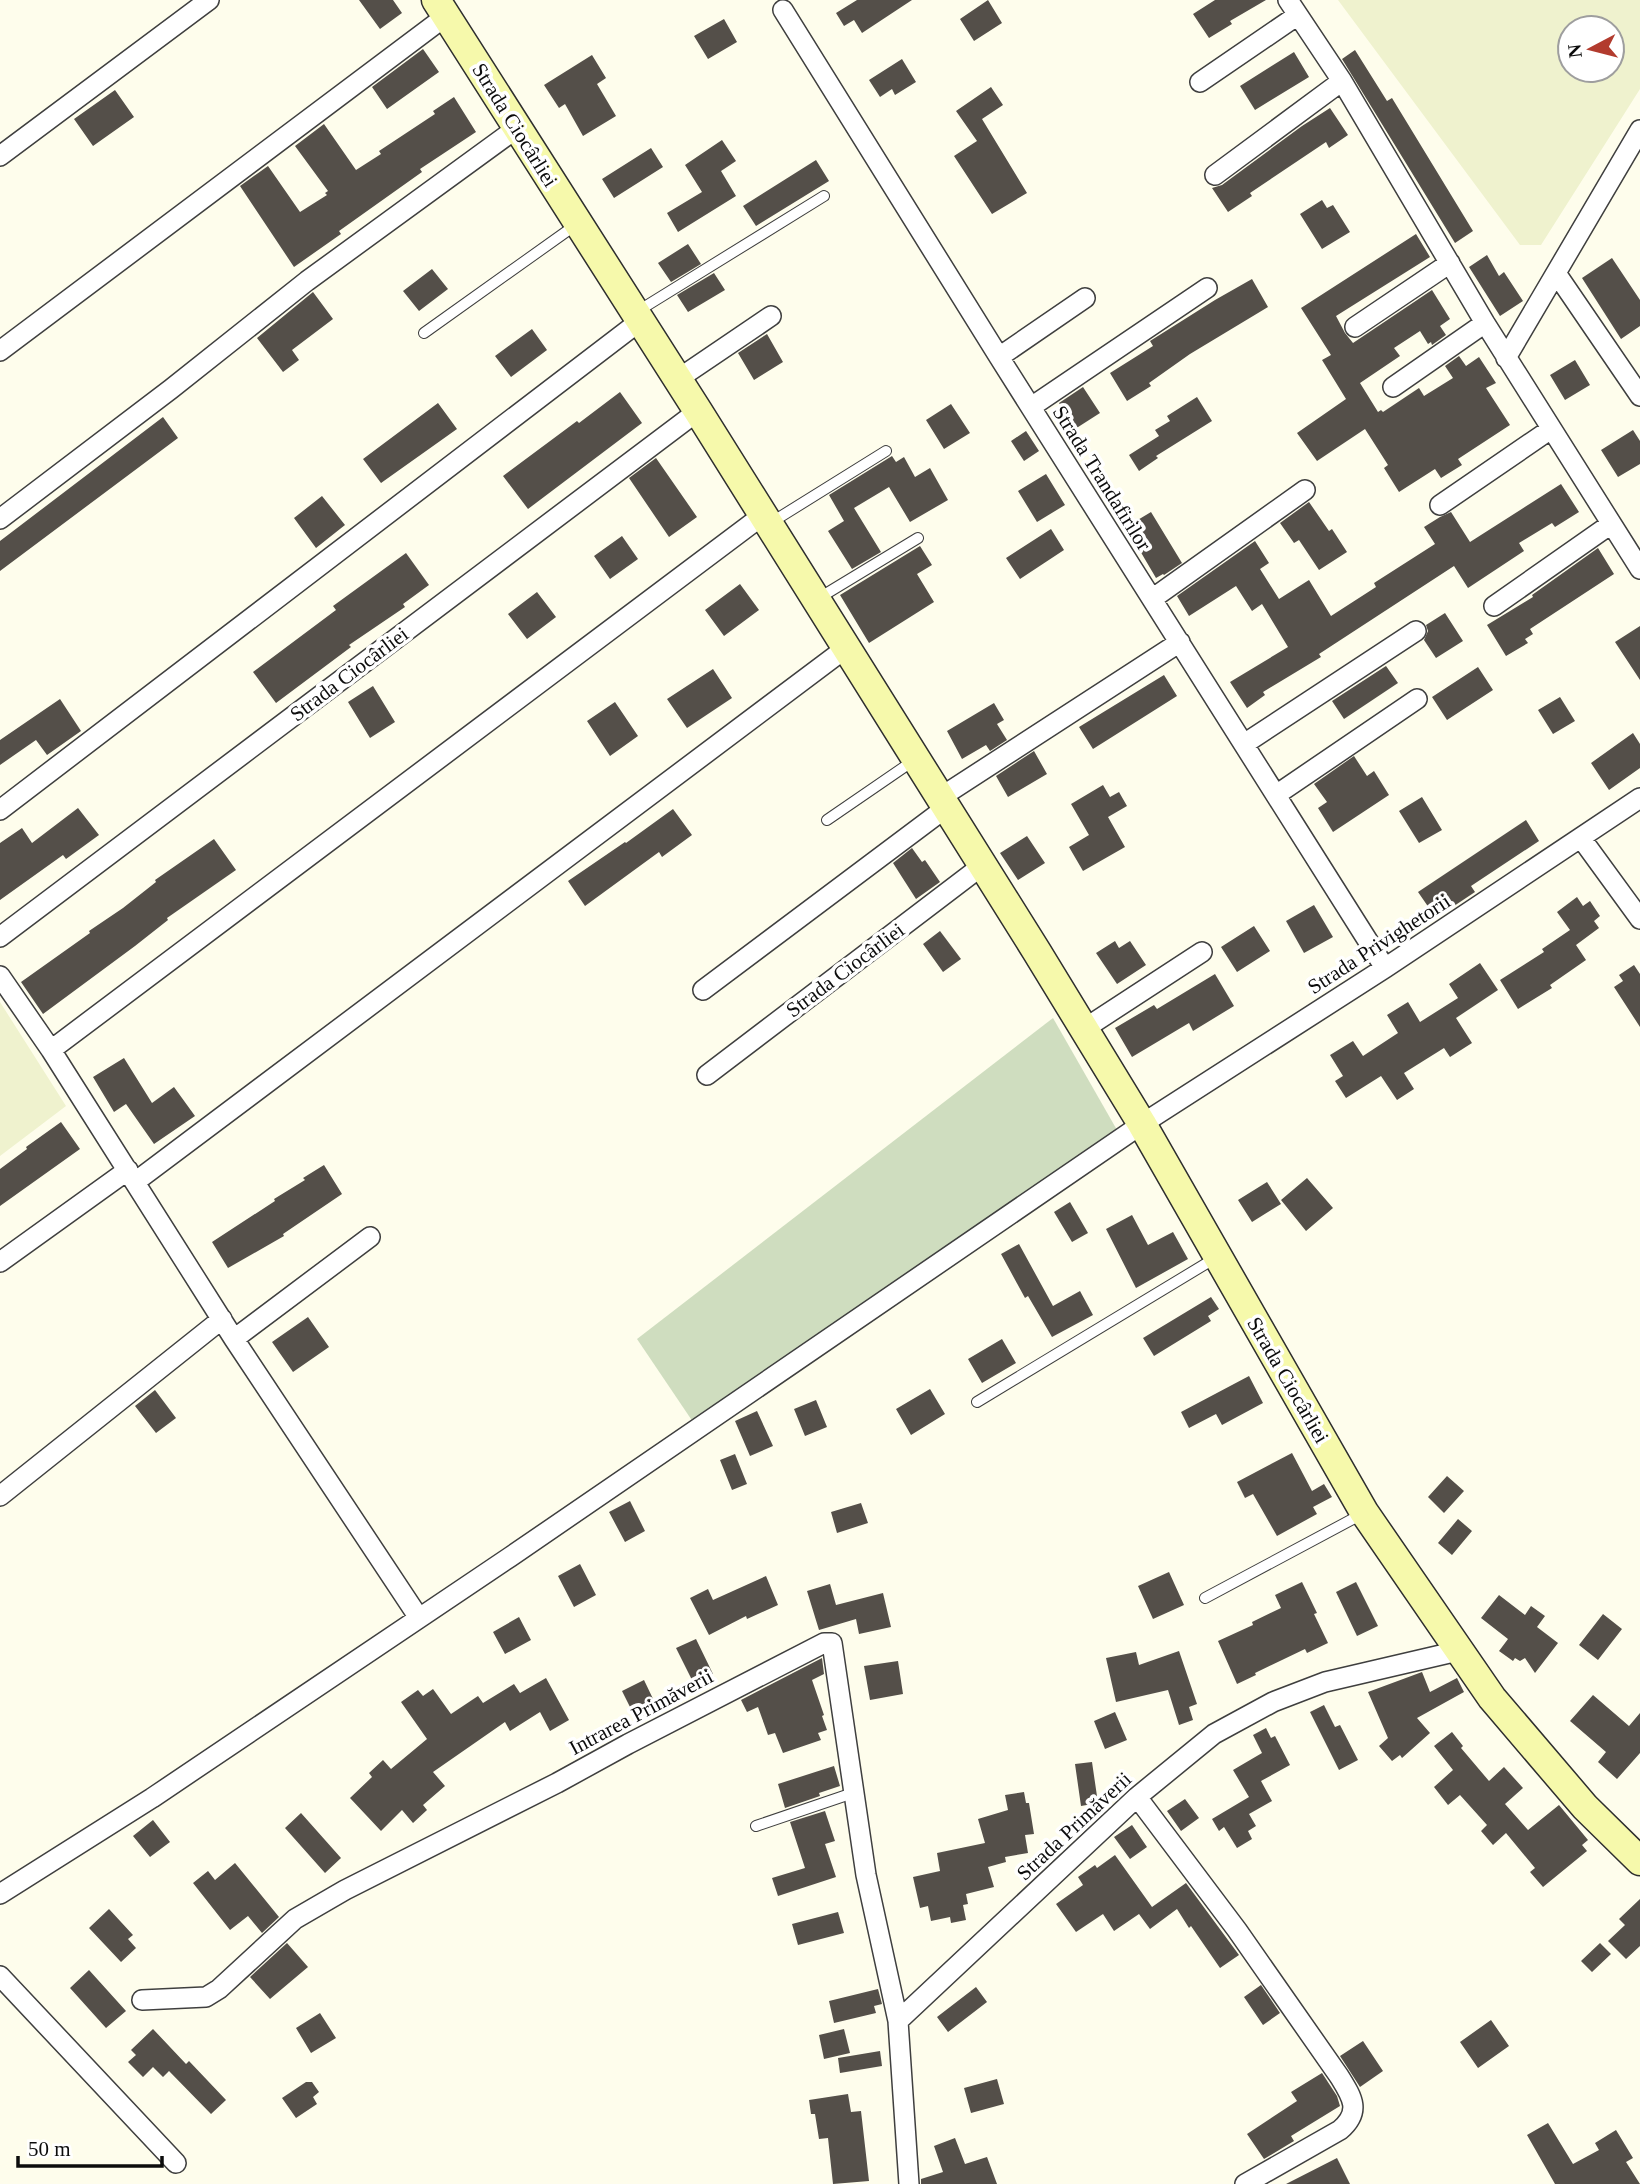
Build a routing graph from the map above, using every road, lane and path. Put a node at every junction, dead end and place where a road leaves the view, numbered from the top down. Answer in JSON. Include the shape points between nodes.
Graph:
{"nodes":[{"id":1,"x":209,"y":0,"type":"edge"},
{"id":2,"x":1293,"y":7,"type":"edge"},
{"id":3,"x":441,"y":8,"type":"edge"},
{"id":4,"x":783,"y":10,"type":"dead end"},
{"id":5,"x":1342,"y":80,"type":"junction"},
{"id":6,"x":1200,"y":82,"type":"dead end"},
{"id":7,"x":517,"y":128,"type":"junction"},
{"id":8,"x":1640,"y":130,"type":"edge"},
{"id":9,"x":0,"y":156,"type":"edge"},
{"id":10,"x":1215,"y":175,"type":"dead end"},
{"id":11,"x":824,"y":196,"type":"dead end"},
{"id":12,"x":578,"y":223,"type":"junction"},
{"id":13,"x":1450,"y":263,"type":"junction"},
{"id":14,"x":1556,"y":272,"type":"junction"},
{"id":15,"x":1207,"y":288,"type":"dead end"},
{"id":16,"x":1085,"y":298,"type":"dead end"},
{"id":17,"x":771,"y":316,"type":"dead end"},
{"id":18,"x":637,"y":317,"type":"junction"},
{"id":19,"x":1485,"y":323,"type":"junction"},
{"id":20,"x":1355,"y":327,"type":"dead end"},
{"id":21,"x":424,"y":332,"type":"dead end"},
{"id":22,"x":0,"y":351,"type":"edge"},
{"id":23,"x":999,"y":357,"type":"junction"},
{"id":24,"x":1506,"y":358,"type":"junction"},
{"id":25,"x":678,"y":379,"type":"junction"},
{"id":26,"x":1394,"y":387,"type":"dead end"},
{"id":27,"x":1640,"y":396,"type":"edge"},
{"id":28,"x":1031,"y":407,"type":"junction"},
{"id":29,"x":698,"y":411,"type":"junction"},
{"id":30,"x":1550,"y":429,"type":"junction"},
{"id":31,"x":886,"y":451,"type":"dead end"},
{"id":32,"x":1305,"y":490,"type":"dead end"},
{"id":33,"x":1440,"y":505,"type":"dead end"},
{"id":34,"x":0,"y":519,"type":"edge"},
{"id":35,"x":766,"y":519,"type":"junction"},
{"id":36,"x":1611,"y":524,"type":"junction"},
{"id":37,"x":918,"y":538,"type":"dead end"},
{"id":38,"x":1640,"y":569,"type":"edge"},
{"id":39,"x":1152,"y":599,"type":"junction"},
{"id":40,"x":816,"y":600,"type":"junction"},
{"id":41,"x":1494,"y":606,"type":"dead end"},
{"id":42,"x":1416,"y":631,"type":"dead end"},
{"id":43,"x":1180,"y":642,"type":"junction"},
{"id":44,"x":846,"y":648,"type":"junction"},
{"id":45,"x":1417,"y":699,"type":"dead end"},
{"id":46,"x":1244,"y":744,"type":"junction"},
{"id":47,"x":917,"y":759,"type":"junction"},
{"id":48,"x":1276,"y":795,"type":"junction"},
{"id":49,"x":1640,"y":798,"type":"edge"},
{"id":50,"x":944,"y":802,"type":"junction"},
{"id":51,"x":0,"y":810,"type":"edge"},
{"id":52,"x":827,"y":820,"type":"dead end"},
{"id":53,"x":1581,"y":838,"type":"junction"},
{"id":54,"x":983,"y":865,"type":"junction"},
{"id":55,"x":1640,"y":919,"type":"edge"},
{"id":56,"x":0,"y":937,"type":"edge"},
{"id":57,"x":1202,"y":952,"type":"dead end"},
{"id":58,"x":1385,"y":968,"type":"junction"},
{"id":59,"x":0,"y":976,"type":"edge"},
{"id":60,"x":703,"y":990,"type":"dead end"},
{"id":61,"x":1084,"y":1029,"type":"junction"},
{"id":62,"x":51,"y":1050,"type":"junction"},
{"id":63,"x":707,"y":1075,"type":"dead end"},
{"id":64,"x":1142,"y":1124,"type":"junction"},
{"id":65,"x":131,"y":1176,"type":"junction"},
{"id":66,"x":370,"y":1237,"type":"dead end"},
{"id":67,"x":1217,"y":1256,"type":"junction"},
{"id":68,"x":0,"y":1262,"type":"edge"},
{"id":69,"x":222,"y":1319,"type":"junction"},
{"id":70,"x":234,"y":1339,"type":"junction"},
{"id":71,"x":977,"y":1402,"type":"dead end"},
{"id":72,"x":0,"y":1496,"type":"edge"},
{"id":73,"x":1364,"y":1513,"type":"junction"},
{"id":74,"x":1205,"y":1598,"type":"dead end"},
{"id":75,"x":419,"y":1618,"type":"junction"},
{"id":76,"x":1458,"y":1651,"type":"junction"},
{"id":77,"x":853,"y":1793,"type":"junction"},
{"id":78,"x":1137,"y":1797,"type":"junction"},
{"id":79,"x":756,"y":1826,"type":"dead end"},
{"id":80,"x":1634,"y":1851,"type":"edge"},
{"id":81,"x":0,"y":1894,"type":"edge"},
{"id":82,"x":0,"y":1976,"type":"edge"},
{"id":83,"x":142,"y":2000,"type":"dead end"},
{"id":84,"x":898,"y":2021,"type":"junction"},
{"id":85,"x":176,"y":2162,"type":"dead end"},
{"id":86,"x":909,"y":2184,"type":"edge"},
{"id":87,"x":1245,"y":2184,"type":"edge"}],
"edges":[{"from":1,"to":9,"type":"street"},
{"from":2,"to":5,"type":"street"},
{"from":2,"to":6,"type":"street"},
{"from":3,"to":7,"type":"street","name":"Strada Ciocârliei"},
{"from":3,"to":22,"type":"street"},
{"from":4,"to":23,"type":"street","name":"Strada Trandafirilor"},
{"from":5,"to":10,"type":"street"},
{"from":5,"to":13,"type":"street"},
{"from":7,"to":12,"type":"street","name":"Strada Ciocârliei"},
{"from":7,"to":34,"type":"street","via":[[307,281]]},
{"from":8,"to":14,"type":"street"},
{"from":11,"to":18,"type":"lane"},
{"from":12,"to":18,"type":"street","name":"Strada Ciocârliei"},
{"from":12,"to":21,"type":"lane"},
{"from":13,"to":19,"type":"street"},
{"from":13,"to":20,"type":"street"},
{"from":14,"to":24,"type":"street"},
{"from":14,"to":27,"type":"street"},
{"from":15,"to":28,"type":"street"},
{"from":16,"to":23,"type":"street"},
{"from":17,"to":25,"type":"street"},
{"from":18,"to":25,"type":"street","name":"Strada Ciocârliei"},
{"from":18,"to":51,"type":"street"},
{"from":19,"to":24,"type":"street"},
{"from":19,"to":26,"type":"street"},
{"from":23,"to":28,"type":"street","name":"Strada Trandafirilor"},
{"from":24,"to":30,"type":"street"},
{"from":25,"to":29,"type":"street","name":"Strada Ciocârliei"},
{"from":28,"to":39,"type":"street","name":"Strada Trandafirilor"},
{"from":29,"to":35,"type":"street","name":"Strada Ciocârliei"},
{"from":29,"to":56,"type":"street","name":"Strada Ciocârliei"},
{"from":30,"to":33,"type":"street"},
{"from":30,"to":36,"type":"street"},
{"from":31,"to":35,"type":"lane"},
{"from":32,"to":39,"type":"street"},
{"from":35,"to":40,"type":"street","name":"Strada Ciocârliei"},
{"from":35,"to":62,"type":"street"},
{"from":36,"to":38,"type":"street"},
{"from":36,"to":41,"type":"street"},
{"from":37,"to":40,"type":"lane"},
{"from":39,"to":43,"type":"street","name":"Strada Trandafirilor"},
{"from":40,"to":44,"type":"street","name":"Strada Ciocârliei"},
{"from":42,"to":46,"type":"street"},
{"from":43,"to":46,"type":"street","name":"Strada Trandafirilor"},
{"from":43,"to":50,"type":"street"},
{"from":44,"to":47,"type":"street","name":"Strada Ciocârliei"},
{"from":44,"to":65,"type":"street"},
{"from":45,"to":48,"type":"street"},
{"from":46,"to":48,"type":"street","name":"Strada Trandafirilor"},
{"from":47,"to":50,"type":"street","name":"Strada Ciocârliei"},
{"from":47,"to":52,"type":"lane"},
{"from":48,"to":58,"type":"street","name":"Strada Trandafirilor"},
{"from":49,"to":53,"type":"street","name":"Strada Privighetorii"},
{"from":50,"to":54,"type":"street","name":"Strada Ciocârliei"},
{"from":50,"to":60,"type":"street"},
{"from":53,"to":55,"type":"street"},
{"from":53,"to":58,"type":"street","name":"Strada Privighetorii"},
{"from":54,"to":61,"type":"street","name":"Strada Ciocârliei"},
{"from":54,"to":63,"type":"street","name":"Strada Ciocârliei"},
{"from":57,"to":61,"type":"street"},
{"from":58,"to":64,"type":"street","name":"Strada Privighetorii"},
{"from":59,"to":62,"type":"street"},
{"from":61,"to":64,"type":"street","name":"Strada Ciocârliei"},
{"from":62,"to":65,"type":"street"},
{"from":64,"to":67,"type":"street","name":"Strada Ciocârliei"},
{"from":64,"to":75,"type":"street","name":"Strada Privighetorii"},
{"from":65,"to":68,"type":"street"},
{"from":65,"to":69,"type":"street"},
{"from":66,"to":70,"type":"street"},
{"from":67,"to":71,"type":"lane"},
{"from":67,"to":73,"type":"street","name":"Strada Ciocârliei"},
{"from":69,"to":70,"type":"street"},
{"from":69,"to":72,"type":"street"},
{"from":70,"to":75,"type":"street"},
{"from":73,"to":74,"type":"lane"},
{"from":73,"to":76,"type":"street","name":"Strada Ciocârliei"},
{"from":75,"to":81,"type":"street","name":"Strada Privighetorii","via":[[164,1791]]},
{"from":76,"to":78,"type":"street","name":"Strada Primăverii","via":[[1325,1682],[1273,1702],[1214,1734]]},
{"from":76,"to":80,"type":"street","name":"Strada Ciocârliei","via":[[1585,1808]]},
{"from":77,"to":79,"type":"lane"},
{"from":77,"to":83,"type":"street","name":"Intrarea Primăverii","via":[[834,1649],[832,1643],[824,1643],[345,1890],[295,1919],[205,1997]]},
{"from":77,"to":84,"type":"street","name":"Intrarea Primăverii"},
{"from":78,"to":84,"type":"street","name":"Strada Primăverii"},
{"from":78,"to":87,"type":"street","via":[[1237,1930],[1339,2076],[1353,2104],[1350,2121],[1340,2130]]},
{"from":82,"to":85,"type":"street"},
{"from":84,"to":86,"type":"street"}]}
